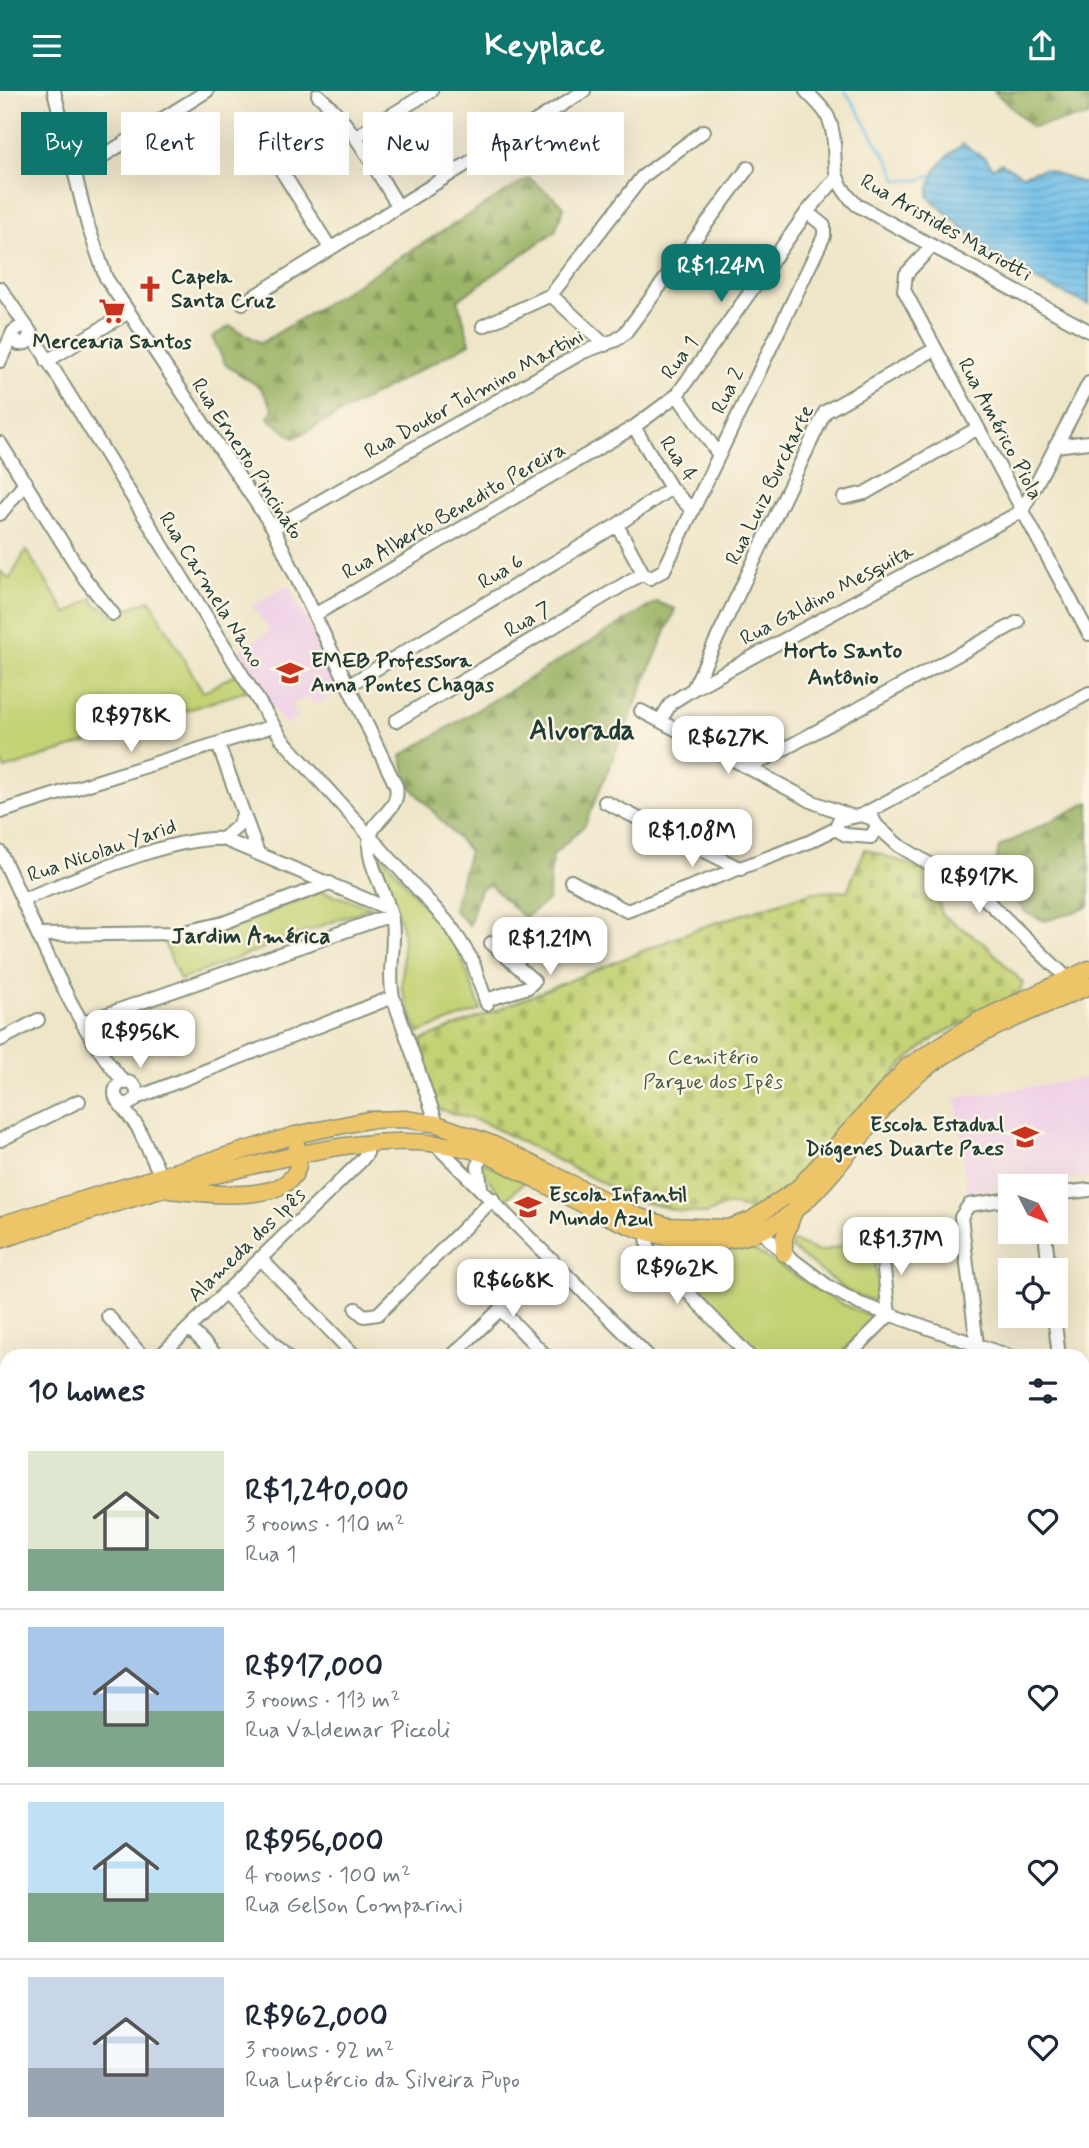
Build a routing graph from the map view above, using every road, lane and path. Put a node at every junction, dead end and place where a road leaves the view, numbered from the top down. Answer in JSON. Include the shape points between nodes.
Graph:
{"nodes":[{"id":1,"x":54,"y":91,"type":"edge"},
{"id":2,"x":207,"y":91,"type":"edge"},
{"id":3,"x":431,"y":91,"type":"edge"},
{"id":4,"x":806,"y":91,"type":"edge"},
{"id":5,"x":578,"y":93,"type":"edge"},
{"id":6,"x":318,"y":95,"type":"dead end"},
{"id":7,"x":60,"y":112,"type":"edge"},
{"id":8,"x":704,"y":131,"type":"dead end"},
{"id":9,"x":355,"y":137,"type":"junction"},
{"id":10,"x":107,"y":154,"type":"edge"},
{"id":11,"x":748,"y":168,"type":"dead end"},
{"id":12,"x":76,"y":175,"type":"edge"},
{"id":13,"x":284,"y":175,"type":"edge"},
{"id":14,"x":836,"y":177,"type":"junction"},
{"id":15,"x":398,"y":206,"type":"junction"},
{"id":16,"x":807,"y":212,"type":"junction"},
{"id":17,"x":932,"y":246,"type":"junction"},
{"id":18,"x":330,"y":248,"type":"junction"},
{"id":19,"x":0,"y":288,"type":"edge"},
{"id":20,"x":551,"y":296,"type":"junction"},
{"id":21,"x":243,"y":303,"type":"dead end"},
{"id":22,"x":127,"y":313,"type":"junction"},
{"id":23,"x":483,"y":326,"type":"dead end"},
{"id":24,"x":1089,"y":331,"type":"edge"},
{"id":25,"x":22,"y":335,"type":"junction"},
{"id":26,"x":605,"y":345,"type":"junction"},
{"id":27,"x":935,"y":349,"type":"junction"},
{"id":28,"x":3,"y":356,"type":"edge"},
{"id":29,"x":44,"y":356,"type":"junction"},
{"id":30,"x":1089,"y":383,"type":"edge"},
{"id":31,"x":677,"y":395,"type":"junction"},
{"id":32,"x":634,"y":427,"type":"junction"},
{"id":33,"x":978,"y":429,"type":"junction"},
{"id":34,"x":611,"y":441,"type":"joint"},
{"id":35,"x":1089,"y":442,"type":"edge"},
{"id":36,"x":0,"y":443,"type":"edge"},
{"id":37,"x":1055,"y":446,"type":"junction"},
{"id":38,"x":719,"y":455,"type":"junction"},
{"id":39,"x":26,"y":482,"type":"junction"},
{"id":40,"x":671,"y":488,"type":"junction"},
{"id":41,"x":844,"y":498,"type":"dead end"},
{"id":42,"x":692,"y":510,"type":"junction"},
{"id":43,"x":1022,"y":511,"type":"junction"},
{"id":44,"x":0,"y":514,"type":"edge"},
{"id":45,"x":617,"y":525,"type":"junction"},
{"id":46,"x":273,"y":529,"type":"junction"},
{"id":47,"x":643,"y":573,"type":"junction"},
{"id":48,"x":113,"y":614,"type":"dead end"},
{"id":49,"x":316,"y":614,"type":"junction"},
{"id":50,"x":1018,"y":622,"type":"dead end"},
{"id":51,"x":1089,"y":634,"type":"edge"},
{"id":52,"x":349,"y":685,"type":"junction"},
{"id":53,"x":694,"y":689,"type":"junction"},
{"id":54,"x":1089,"y":693,"type":"edge"},
{"id":55,"x":641,"y":711,"type":"dead end"},
{"id":56,"x":396,"y":721,"type":"dead end"},
{"id":57,"x":660,"y":722,"type":"junction"},
{"id":58,"x":273,"y":726,"type":"junction"},
{"id":59,"x":218,"y":744,"type":"junction"},
{"id":60,"x":749,"y":768,"type":"junction"},
{"id":61,"x":605,"y":802,"type":"dead end"},
{"id":62,"x":813,"y":802,"type":"junction"},
{"id":63,"x":888,"y":802,"type":"junction"},
{"id":64,"x":0,"y":812,"type":"edge"},
{"id":65,"x":243,"y":815,"type":"junction"},
{"id":66,"x":857,"y":815,"type":"junction"},
{"id":67,"x":835,"y":827,"type":"junction"},
{"id":68,"x":875,"y":829,"type":"junction"},
{"id":69,"x":370,"y":835,"type":"junction"},
{"id":70,"x":223,"y":839,"type":"junction"},
{"id":71,"x":0,"y":852,"type":"edge"},
{"id":72,"x":258,"y":853,"type":"junction"},
{"id":73,"x":741,"y":869,"type":"junction"},
{"id":74,"x":571,"y":881,"type":"dead end"},
{"id":75,"x":330,"y":883,"type":"junction"},
{"id":76,"x":23,"y":899,"type":"junction"},
{"id":77,"x":390,"y":912,"type":"junction"},
{"id":78,"x":40,"y":935,"type":"junction"},
{"id":79,"x":491,"y":943,"type":"dead end"},
{"id":80,"x":1089,"y":969,"type":"edge"},
{"id":81,"x":1067,"y":978,"type":"junction"},
{"id":82,"x":1089,"y":986,"type":"edge"},
{"id":83,"x":393,"y":997,"type":"junction"},
{"id":84,"x":1063,"y":998,"type":"junction"},
{"id":85,"x":38,"y":1020,"type":"dead end"},
{"id":86,"x":82,"y":1023,"type":"junction"},
{"id":87,"x":0,"y":1040,"type":"edge"},
{"id":88,"x":107,"y":1063,"type":"junction"},
{"id":89,"x":127,"y":1083,"type":"junction"},
{"id":90,"x":163,"y":1086,"type":"junction"},
{"id":91,"x":116,"y":1097,"type":"junction"},
{"id":92,"x":134,"y":1100,"type":"junction"},
{"id":93,"x":79,"y":1101,"type":"dead end"},
{"id":94,"x":368,"y":1120,"type":"junction"},
{"id":95,"x":437,"y":1124,"type":"junction"},
{"id":96,"x":137,"y":1126,"type":"junction"},
{"id":97,"x":295,"y":1135,"type":"junction"},
{"id":98,"x":0,"y":1140,"type":"edge"},
{"id":99,"x":403,"y":1141,"type":"junction"},
{"id":100,"x":368,"y":1142,"type":"junction"},
{"id":101,"x":435,"y":1144,"type":"junction"},
{"id":102,"x":481,"y":1152,"type":"junction"},
{"id":103,"x":299,"y":1154,"type":"junction"},
{"id":104,"x":360,"y":1161,"type":"junction"},
{"id":105,"x":162,"y":1181,"type":"junction"},
{"id":106,"x":481,"y":1188,"type":"junction"},
{"id":107,"x":1089,"y":1190,"type":"edge"},
{"id":108,"x":1068,"y":1192,"type":"edge"},
{"id":109,"x":493,"y":1199,"type":"junction"},
{"id":110,"x":998,"y":1200,"type":"edge"},
{"id":111,"x":796,"y":1207,"type":"junction"},
{"id":112,"x":0,"y":1225,"type":"edge"},
{"id":113,"x":755,"y":1226,"type":"junction"},
{"id":114,"x":671,"y":1227,"type":"junction"},
{"id":115,"x":647,"y":1234,"type":"junction"},
{"id":116,"x":0,"y":1240,"type":"edge"},
{"id":117,"x":881,"y":1242,"type":"dead end"},
{"id":118,"x":784,"y":1253,"type":"junction"},
{"id":119,"x":260,"y":1258,"type":"junction"},
{"id":120,"x":552,"y":1259,"type":"junction"},
{"id":121,"x":224,"y":1293,"type":"junction"},
{"id":122,"x":356,"y":1309,"type":"dead end"},
{"id":123,"x":500,"y":1309,"type":"junction"},
{"id":124,"x":889,"y":1315,"type":"junction"},
{"id":125,"x":107,"y":1316,"type":"dead end"},
{"id":126,"x":189,"y":1328,"type":"junction"},
{"id":127,"x":1056,"y":1328,"type":"edge"},
{"id":128,"x":978,"y":1345,"type":"junction"},
{"id":129,"x":136,"y":1349,"type":"edge"},
{"id":130,"x":167,"y":1349,"type":"edge"},
{"id":131,"x":210,"y":1349,"type":"edge"},
{"id":132,"x":279,"y":1349,"type":"edge"},
{"id":133,"x":348,"y":1349,"type":"edge"},
{"id":134,"x":459,"y":1349,"type":"edge"},
{"id":135,"x":539,"y":1349,"type":"edge"},
{"id":136,"x":641,"y":1349,"type":"edge"},
{"id":137,"x":742,"y":1349,"type":"edge"},
{"id":138,"x":855,"y":1349,"type":"edge"},
{"id":139,"x":974,"y":1349,"type":"edge"},
{"id":140,"x":989,"y":1349,"type":"edge"},
{"id":141,"x":1058,"y":1349,"type":"edge"}],
"edges":[{"from":1,"to":7,"type":"street","name":"Rua Ernesto Pincinato"},
{"from":2,"to":10,"type":"street"},
{"from":3,"to":9,"type":"street"},
{"from":4,"to":14,"type":"street","name":"Rua Aristides Mariotti","via":[[828,116]]},
{"from":5,"to":15,"type":"street"},
{"from":6,"to":9,"type":"street"},
{"from":8,"to":20,"type":"street","via":[[642,177]]},
{"from":9,"to":15,"type":"street"},
{"from":11,"to":26,"type":"street","name":"Rua Doutor Tolmino Martini","via":[[625,333]]},
{"from":12,"to":22,"type":"street","name":"Rua Ernesto Pincinato","via":[[106,278]]},
{"from":13,"to":18,"type":"street"},
{"from":14,"to":16,"type":"street","name":"Rua 1"},
{"from":14,"to":17,"type":"street","name":"Rua Aristides Mariotti","via":[[843,192],[858,205]]},
{"from":15,"to":18,"type":"street"},
{"from":16,"to":31,"type":"street","name":"Rua 1"},
{"from":16,"to":38,"type":"street","name":"Rua 2","via":[[824,226],[824,236]]},
{"from":17,"to":24,"type":"street","name":"Rua Aristides Mariotti"},
{"from":17,"to":27,"type":"street","name":"Rua Américo Piola","via":[[906,274],[904,290]]},
{"from":18,"to":21,"type":"street"},
{"from":19,"to":25,"type":"street","name":"Rua Carmela Nano"},
{"from":20,"to":23,"type":"street"},
{"from":20,"to":26,"type":"street"},
{"from":22,"to":29,"type":"street"},
{"from":22,"to":46,"type":"street","name":"Rua Ernesto Pincinato"},
{"from":25,"to":28,"type":"street"},
{"from":25,"to":29,"type":"street","name":"Rua Carmela Nano"},
{"from":26,"to":46,"type":"street","name":"Rua Doutor Tolmino Martini","via":[[583,352]]},
{"from":27,"to":33,"type":"street","name":"Rua Américo Piola"},
{"from":27,"to":53,"type":"street","name":"Rua Luiz Burckarte","via":[[825,412]]},
{"from":29,"to":58,"type":"street","name":"Rua Carmela Nano"},
{"from":30,"to":37,"type":"street"},
{"from":31,"to":32,"type":"street","name":"Rua 1"},
{"from":31,"to":38,"type":"street"},
{"from":32,"to":34,"type":"street","name":"Rua 1"},
{"from":32,"to":40,"type":"street","name":"Rua 4"},
{"from":33,"to":41,"type":"street","via":[[865,493]]},
{"from":33,"to":43,"type":"street","name":"Rua Américo Piola"},
{"from":34,"to":49,"type":"street","name":"Rua Alberto Benedito Pereira"},
{"from":35,"to":37,"type":"street"},
{"from":36,"to":39,"type":"street"},
{"from":37,"to":43,"type":"street"},
{"from":38,"to":42,"type":"street","name":"Rua 2"},
{"from":39,"to":44,"type":"street"},
{"from":39,"to":48,"type":"street","via":[[85,579]]},
{"from":40,"to":42,"type":"street","name":"Rua 4"},
{"from":40,"to":45,"type":"street","name":"Rua 6"},
{"from":42,"to":47,"type":"street","name":"Rua 2","via":[[664,570],[650,577]]},
{"from":43,"to":51,"type":"street","name":"Rua Américo Piola"},
{"from":43,"to":53,"type":"street","name":"Rua Galdino Mesquita"},
{"from":45,"to":47,"type":"street"},
{"from":45,"to":52,"type":"street","name":"Rua 6"},
{"from":46,"to":49,"type":"street","name":"Rua Ernesto Pincinato"},
{"from":47,"to":56,"type":"street","name":"Rua 7"},
{"from":49,"to":52,"type":"street","name":"Rua Ernesto Pincinato"},
{"from":50,"to":60,"type":"street"},
{"from":52,"to":69,"type":"street","name":"Rua Ernesto Pincinato","via":[[398,795]]},
{"from":53,"to":57,"type":"street","name":"Rua Galdino Mesquita","via":[[671,703]]},
{"from":54,"to":63,"type":"street"},
{"from":55,"to":57,"type":"street"},
{"from":57,"to":60,"type":"street"},
{"from":58,"to":59,"type":"street"},
{"from":58,"to":69,"type":"street","name":"Rua Carmela Nano"},
{"from":59,"to":64,"type":"street"},
{"from":59,"to":65,"type":"street"},
{"from":60,"to":62,"type":"street"},
{"from":61,"to":73,"type":"street"},
{"from":62,"to":66,"type":"street"},
{"from":62,"to":67,"type":"street"},
{"from":63,"to":66,"type":"street"},
{"from":63,"to":68,"type":"street"},
{"from":65,"to":70,"type":"street"},
{"from":65,"to":72,"type":"street"},
{"from":66,"to":67,"type":"street"},
{"from":66,"to":68,"type":"street"},
{"from":67,"to":68,"type":"street","via":[[846,835]]},
{"from":67,"to":73,"type":"street"},
{"from":68,"to":81,"type":"street","via":[[981,895]]},
{"from":69,"to":77,"type":"street","via":[[369,849]]},
{"from":69,"to":79,"type":"street","name":"Rua Carmela Nano","via":[[463,943],[487,1002],[534,981]]},
{"from":70,"to":72,"type":"street","name":"Rua Nicolau Yarid"},
{"from":70,"to":76,"type":"street","name":"Rua Nicolau Yarid","via":[[173,845]]},
{"from":71,"to":76,"type":"street"},
{"from":72,"to":75,"type":"street","name":"Rua Nicolau Yarid"},
{"from":73,"to":74,"type":"street","via":[[627,911]]},
{"from":75,"to":77,"type":"street","name":"Rua Nicolau Yarid"},
{"from":75,"to":78,"type":"street","via":[[223,923],[180,933]]},
{"from":76,"to":78,"type":"street"},
{"from":77,"to":83,"type":"street"},
{"from":77,"to":86,"type":"street"},
{"from":78,"to":86,"type":"street"},
{"from":80,"to":81,"type":"main road"},
{"from":81,"to":84,"type":"main road","via":[[1071,987]]},
{"from":81,"to":113,"type":"main road","via":[[980,1020],[907,1067],[798,1188]]},
{"from":82,"to":84,"type":"main road"},
{"from":83,"to":90,"type":"street"},
{"from":83,"to":95,"type":"street"},
{"from":84,"to":111,"type":"main road","via":[[976,1037],[915,1076],[832,1175]]},
{"from":85,"to":87,"type":"street"},
{"from":86,"to":88,"type":"street"},
{"from":88,"to":89,"type":"street"},
{"from":88,"to":91,"type":"street"},
{"from":89,"to":90,"type":"street"},
{"from":89,"to":91,"type":"street","via":[[117,1087]]},
{"from":89,"to":92,"type":"street","via":[[135,1088]]},
{"from":90,"to":92,"type":"street"},
{"from":91,"to":92,"type":"street","via":[[123,1104]]},
{"from":91,"to":96,"type":"street"},
{"from":92,"to":96,"type":"street"},
{"from":93,"to":98,"type":"street"},
{"from":94,"to":95,"type":"main road"},
{"from":94,"to":97,"type":"main road"},
{"from":94,"to":100,"type":"main road"},
{"from":95,"to":99,"type":"main road","via":[[435,1132]]},
{"from":95,"to":114,"type":"main road","via":[[494,1145],[634,1215]]},
{"from":96,"to":105,"type":"street"},
{"from":97,"to":103,"type":"main road"},
{"from":97,"to":105,"type":"main road"},
{"from":99,"to":100,"type":"main road"},
{"from":99,"to":101,"type":"main road"},
{"from":99,"to":104,"type":"street","name":"Alameda dos Ipês"},
{"from":100,"to":103,"type":"main road"},
{"from":100,"to":104,"type":"street","name":"Alameda dos Ipês"},
{"from":101,"to":102,"type":"main road"},
{"from":101,"to":106,"type":"street"},
{"from":102,"to":106,"type":"street"},
{"from":102,"to":115,"type":"main road"},
{"from":103,"to":105,"type":"main road"},
{"from":103,"to":105,"type":"main road","via":[[288,1180],[262,1191],[218,1196]]},
{"from":104,"to":119,"type":"street","name":"Alameda dos Ipês"},
{"from":105,"to":112,"type":"main road"},
{"from":105,"to":116,"type":"main road"},
{"from":106,"to":109,"type":"street"},
{"from":107,"to":108,"type":"street"},
{"from":109,"to":120,"type":"street"},
{"from":109,"to":122,"type":"street","via":[[378,1314],[364,1316]]},
{"from":110,"to":128,"type":"street","via":[[965,1208],[961,1217]]},
{"from":111,"to":113,"type":"main road"},
{"from":111,"to":118,"type":"main road","via":[[784,1238]]},
{"from":113,"to":114,"type":"main road"},
{"from":113,"to":115,"type":"main road","via":[[711,1242]]},
{"from":113,"to":118,"type":"street"},
{"from":114,"to":115,"type":"main road"},
{"from":115,"to":137,"type":"street","via":[[655,1258]]},
{"from":117,"to":124,"type":"street"},
{"from":118,"to":124,"type":"street","via":[[829,1287]]},
{"from":119,"to":121,"type":"street","name":"Alameda dos Ipês"},
{"from":119,"to":133,"type":"street"},
{"from":120,"to":123,"type":"street"},
{"from":120,"to":136,"type":"street"},
{"from":121,"to":126,"type":"street","name":"Alameda dos Ipês"},
{"from":121,"to":132,"type":"street"},
{"from":123,"to":134,"type":"street"},
{"from":123,"to":135,"type":"street"},
{"from":124,"to":128,"type":"street"},
{"from":124,"to":138,"type":"street"},
{"from":125,"to":129,"type":"street"},
{"from":126,"to":130,"type":"street","name":"Alameda dos Ipês"},
{"from":126,"to":131,"type":"street"},
{"from":127,"to":141,"type":"street"},
{"from":128,"to":139,"type":"street"},
{"from":128,"to":140,"type":"street"}]}
